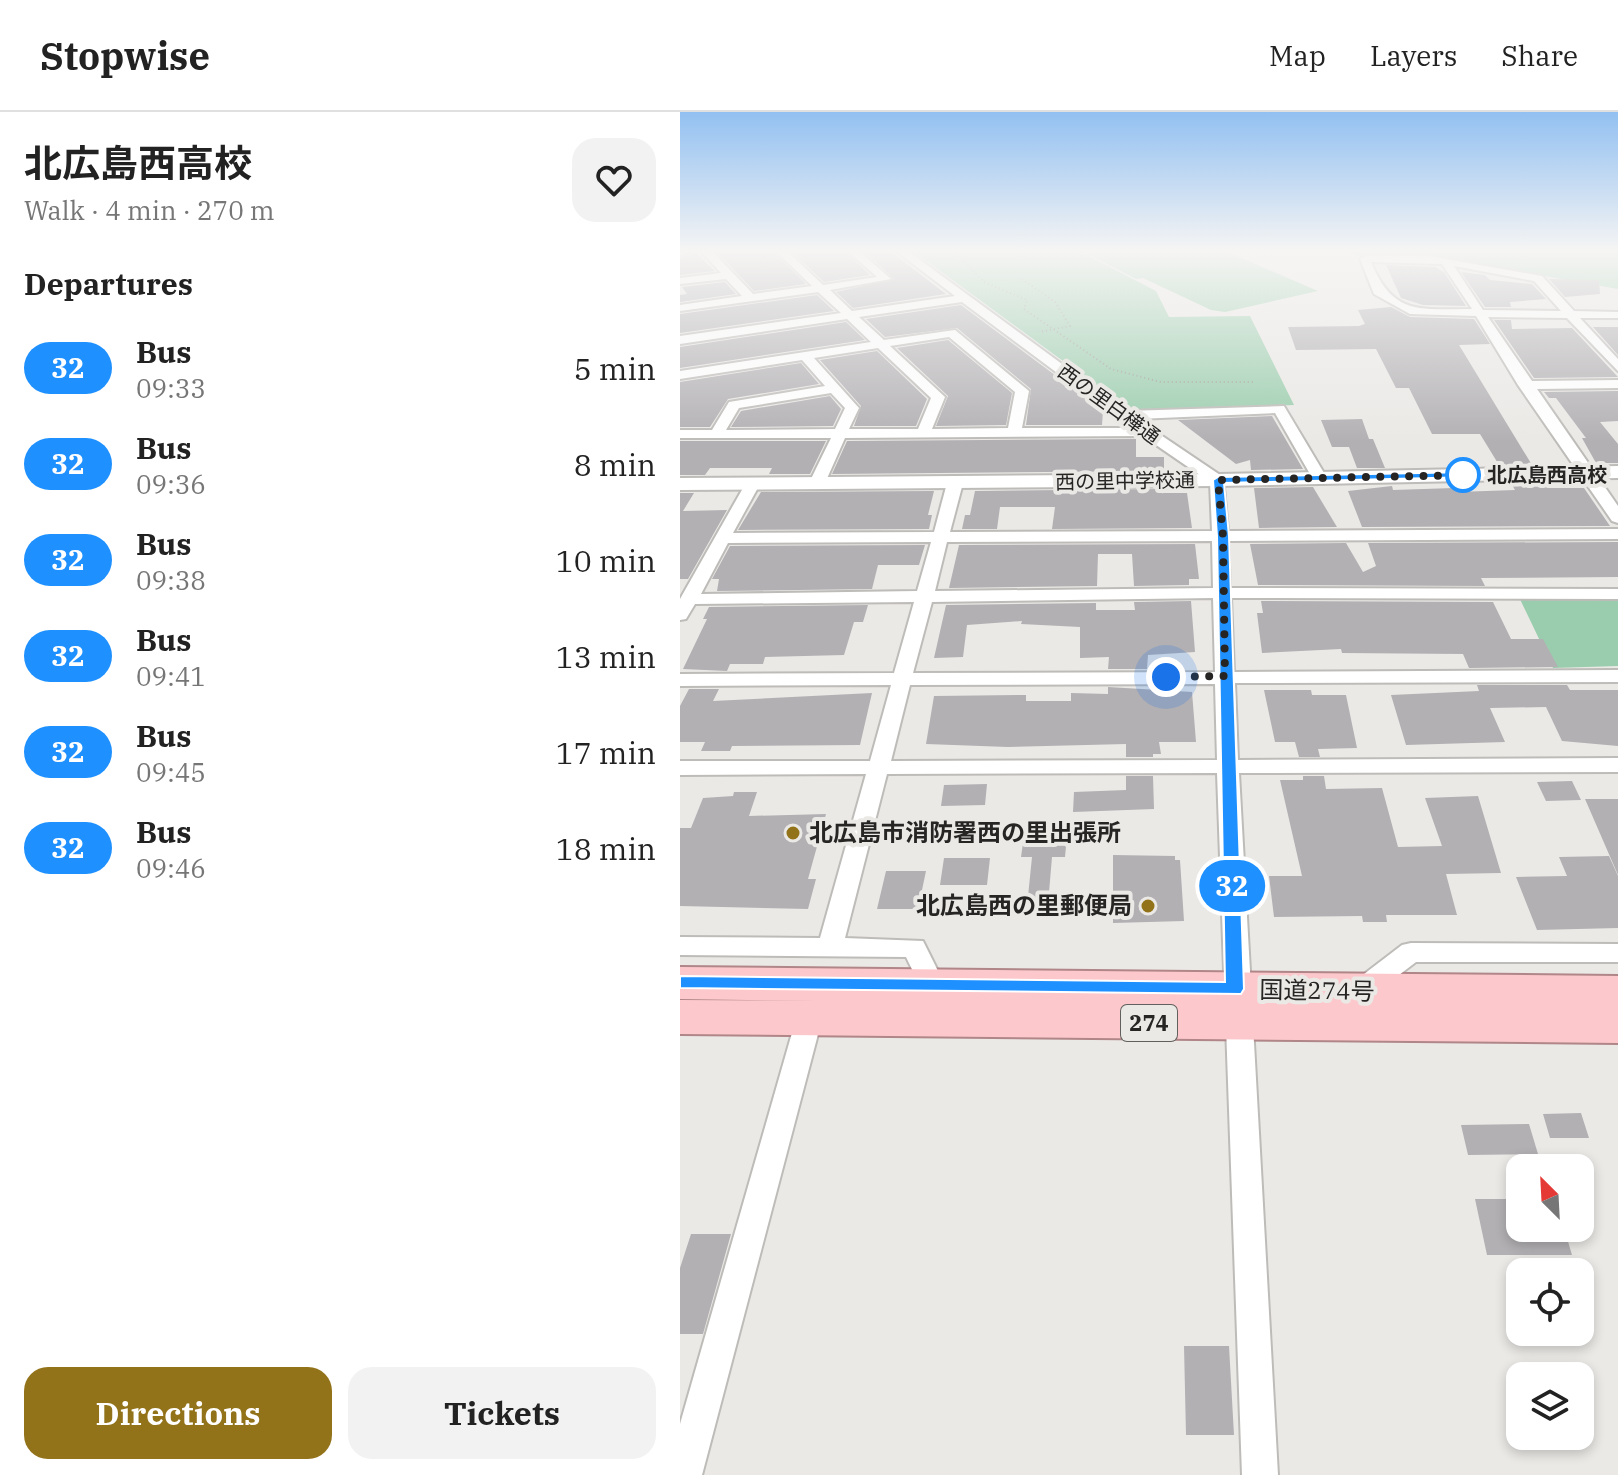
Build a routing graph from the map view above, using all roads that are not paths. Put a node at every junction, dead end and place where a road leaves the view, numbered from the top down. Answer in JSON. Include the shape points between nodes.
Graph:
{"nodes":[{"id":1,"x":848,"y":315,"type":"joint"},
{"id":2,"x":988,"y":315,"type":"edge"},
{"id":3,"x":1456,"y":315,"type":"edge"},
{"id":4,"x":1569,"y":315,"type":"junction"},
{"id":5,"x":1618,"y":315,"type":"edge"},
{"id":6,"x":1479,"y":316,"type":"junction"},
{"id":7,"x":680,"y":340,"type":"edge"},
{"id":8,"x":881,"y":344,"type":"junction"},
{"id":9,"x":805,"y":356,"type":"junction"},
{"id":10,"x":1618,"y":367,"type":"edge"},
{"id":11,"x":680,"y":375,"type":"edge"},
{"id":12,"x":1618,"y":384,"type":"edge"},
{"id":13,"x":1525,"y":385,"type":"junction"},
{"id":14,"x":836,"y":388,"type":"junction"},
{"id":15,"x":1123,"y":415,"type":"junction"},
{"id":16,"x":1015,"y":431,"type":"junction"},
{"id":17,"x":924,"y":432,"type":"junction"},
{"id":18,"x":1146,"y":432,"type":"junction"},
{"id":19,"x":717,"y":433,"type":"junction"},
{"id":20,"x":843,"y":433,"type":"junction"},
{"id":21,"x":680,"y":434,"type":"edge"},
{"id":22,"x":1618,"y":472,"type":"edge"},
{"id":23,"x":1585,"y":473,"type":"junction"},
{"id":24,"x":1319,"y":478,"type":"junction"},
{"id":25,"x":1218,"y":480,"type":"junction"},
{"id":26,"x":817,"y":483,"type":"junction"},
{"id":27,"x":955,"y":483,"type":"junction"},
{"id":28,"x":680,"y":484,"type":"edge"},
{"id":29,"x":752,"y":484,"type":"junction"},
{"id":30,"x":1618,"y":518,"type":"edge"},
{"id":31,"x":1618,"y":534,"type":"edge"},
{"id":32,"x":941,"y":536,"type":"junction"},
{"id":33,"x":1223,"y":536,"type":"junction"},
{"id":34,"x":723,"y":538,"type":"junction"},
{"id":35,"x":1224,"y":593,"type":"junction"},
{"id":36,"x":1618,"y":594,"type":"edge"},
{"id":37,"x":925,"y":596,"type":"junction"},
{"id":38,"x":684,"y":607,"type":"edge"},
{"id":39,"x":1225,"y":676,"type":"junction"},
{"id":40,"x":1618,"y":676,"type":"edge"},
{"id":41,"x":905,"y":679,"type":"junction"},
{"id":42,"x":680,"y":680,"type":"edge"},
{"id":43,"x":1618,"y":765,"type":"edge"},
{"id":44,"x":1228,"y":766,"type":"junction"},
{"id":45,"x":680,"y":768,"type":"edge"},
{"id":46,"x":879,"y":768,"type":"junction"},
{"id":47,"x":680,"y":946,"type":"edge"},
{"id":48,"x":830,"y":947,"type":"junction"},
{"id":49,"x":1618,"y":953,"type":"edge"},
{"id":50,"x":680,"y":983,"type":"edge"},
{"id":51,"x":932,"y":985,"type":"junction"},
{"id":52,"x":1359,"y":992,"type":"junction"},
{"id":53,"x":1618,"y":993,"type":"edge"},
{"id":54,"x":1236,"y":1007,"type":"junction"},
{"id":55,"x":680,"y":1017,"type":"edge"},
{"id":56,"x":809,"y":1019,"type":"junction"},
{"id":57,"x":1618,"y":1025,"type":"edge"},
{"id":58,"x":684,"y":1475,"type":"edge"},
{"id":59,"x":1260,"y":1475,"type":"edge"}],
"edges":[{"from":1,"to":7,"type":"street"},
{"from":1,"to":8,"type":"street"},
{"from":2,"to":15,"type":"street","name":"西の里白樺通"},
{"from":3,"to":6,"type":"street"},
{"from":4,"to":5,"type":"street"},
{"from":4,"to":6,"type":"street"},
{"from":4,"to":10,"type":"street"},
{"from":6,"to":13,"type":"street"},
{"from":8,"to":9,"type":"street"},
{"from":8,"to":16,"type":"street","via":[[951,333],[1022,391]]},
{"from":8,"to":17,"type":"street","via":[[938,397]]},
{"from":9,"to":11,"type":"street"},
{"from":9,"to":14,"type":"street"},
{"from":12,"to":13,"type":"street"},
{"from":13,"to":23,"type":"street"},
{"from":14,"to":19,"type":"street","via":[[734,405]]},
{"from":14,"to":20,"type":"street","via":[[852,408]]},
{"from":15,"to":18,"type":"street","name":"西の里白樺通"},
{"from":15,"to":24,"type":"street","via":[[1279,409]]},
{"from":16,"to":17,"type":"street"},
{"from":16,"to":18,"type":"street"},
{"from":17,"to":20,"type":"street"},
{"from":18,"to":25,"type":"street","name":"西の里白樺通"},
{"from":19,"to":20,"type":"street"},
{"from":19,"to":21,"type":"street"},
{"from":20,"to":26,"type":"street"},
{"from":22,"to":23,"type":"street","name":"西の里中学校通"},
{"from":23,"to":24,"type":"street","name":"西の里中学校通"},
{"from":23,"to":30,"type":"street"},
{"from":24,"to":25,"type":"street","name":"西の里中学校通"},
{"from":25,"to":27,"type":"street","name":"西の里中学校通"},
{"from":25,"to":33,"type":"street"},
{"from":26,"to":27,"type":"street","name":"西の里中学校通"},
{"from":26,"to":29,"type":"street","name":"西の里中学校通"},
{"from":27,"to":32,"type":"street"},
{"from":28,"to":29,"type":"street","name":"西の里中学校通"},
{"from":29,"to":34,"type":"street"},
{"from":31,"to":33,"type":"street"},
{"from":32,"to":33,"type":"street"},
{"from":32,"to":34,"type":"street"},
{"from":32,"to":37,"type":"street"},
{"from":33,"to":35,"type":"street"},
{"from":34,"to":38,"type":"street"},
{"from":35,"to":36,"type":"street"},
{"from":35,"to":37,"type":"street"},
{"from":35,"to":39,"type":"street"},
{"from":37,"to":38,"type":"street"},
{"from":37,"to":41,"type":"street"},
{"from":39,"to":40,"type":"street"},
{"from":39,"to":41,"type":"street"},
{"from":39,"to":44,"type":"street"},
{"from":41,"to":42,"type":"street"},
{"from":41,"to":46,"type":"street"},
{"from":43,"to":44,"type":"street"},
{"from":44,"to":46,"type":"street"},
{"from":44,"to":54,"type":"street"},
{"from":45,"to":46,"type":"street"},
{"from":46,"to":48,"type":"street"},
{"from":47,"to":48,"type":"street"},
{"from":48,"to":51,"type":"street","via":[[914,948]]},
{"from":49,"to":52,"type":"street","via":[[1411,952]]},
{"from":50,"to":51,"type":"highway","name":"国道274号","number":"274"},
{"from":51,"to":54,"type":"highway","name":"国道274号","number":"274"},
{"from":52,"to":53,"type":"highway","name":"国道274号","number":"274"},
{"from":52,"to":54,"type":"highway","name":"国道274号","number":"274"},
{"from":54,"to":56,"type":"highway","name":"国道274号","number":"274"},
{"from":54,"to":57,"type":"highway","name":"国道274号","number":"274"},
{"from":54,"to":59,"type":"street"},
{"from":55,"to":56,"type":"highway","name":"国道274号","number":"274"},
{"from":56,"to":58,"type":"street"}]}
